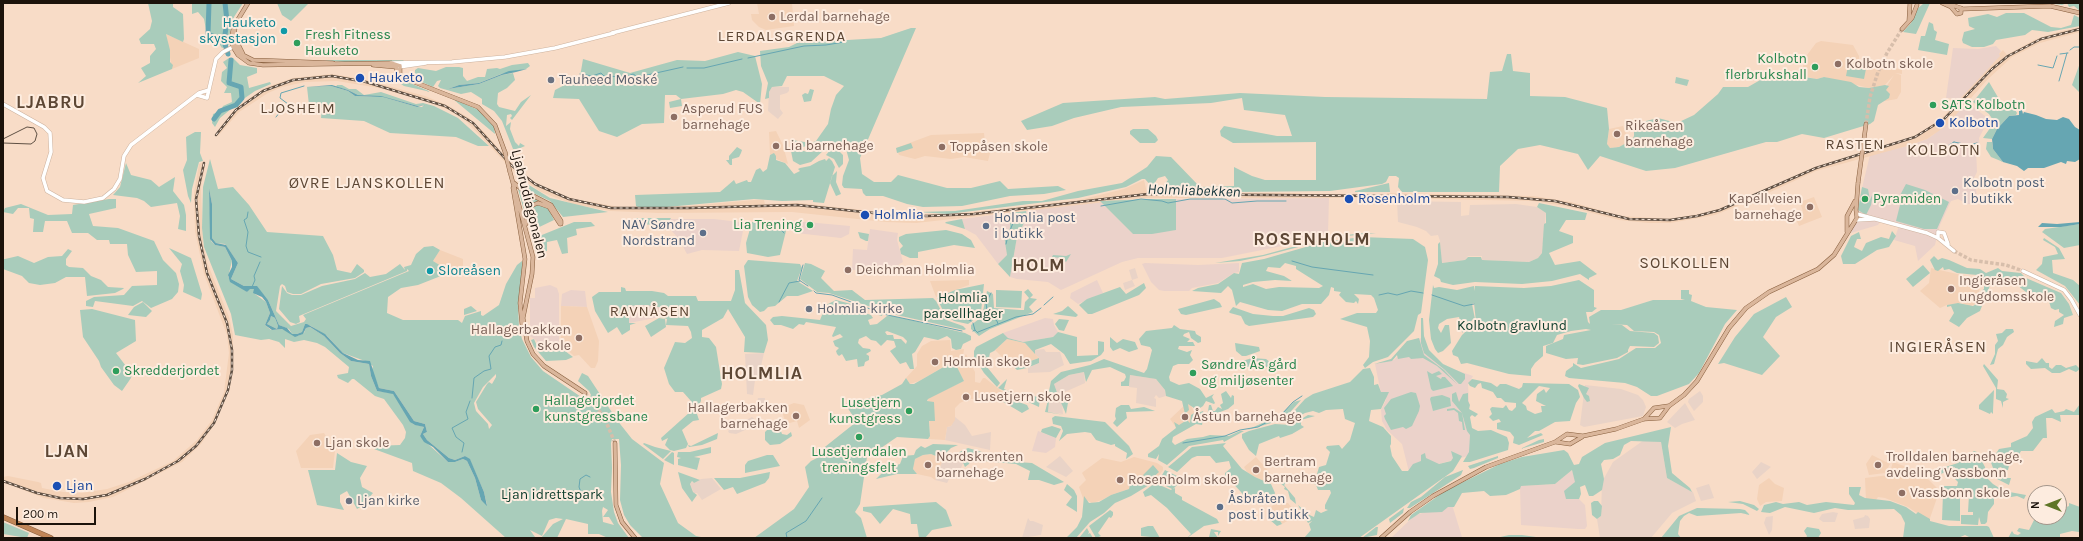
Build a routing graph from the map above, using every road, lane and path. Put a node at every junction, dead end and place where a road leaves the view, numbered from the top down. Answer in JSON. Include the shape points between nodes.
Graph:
{"nodes":[{"id":1,"x":248,"y":3,"type":"edge"},
{"id":2,"x":729,"y":3,"type":"edge"},
{"id":3,"x":1922,"y":3,"type":"edge"},
{"id":4,"x":1944,"y":3,"type":"edge"},
{"id":5,"x":1913,"y":5,"type":"edge"},
{"id":6,"x":2080,"y":13,"type":"edge"},
{"id":7,"x":237,"y":21,"type":"junction"},
{"id":8,"x":1902,"y":29,"type":"tunnel mouth"},
{"id":9,"x":234,"y":33,"type":"junction"},
{"id":10,"x":233,"y":47,"type":"junction"},
{"id":11,"x":245,"y":56,"type":"junction"},
{"id":12,"x":391,"y":62,"type":"junction"},
{"id":13,"x":412,"y":62,"type":"junction"},
{"id":14,"x":427,"y":63,"type":"junction"},
{"id":15,"x":336,"y":64,"type":"junction"},
{"id":16,"x":370,"y":64,"type":"junction"},
{"id":17,"x":398,"y":66,"type":"junction"},
{"id":18,"x":209,"y":90,"type":"junction"},
{"id":19,"x":197,"y":95,"type":"junction"},
{"id":20,"x":3,"y":104,"type":"edge"},
{"id":21,"x":1866,"y":124,"type":"tunnel mouth"},
{"id":22,"x":513,"y":182,"type":"junction"},
{"id":23,"x":1857,"y":197,"type":"junction"},
{"id":24,"x":1850,"y":212,"type":"junction"},
{"id":25,"x":1856,"y":213,"type":"junction"},
{"id":26,"x":1848,"y":219,"type":"junction"},
{"id":27,"x":1877,"y":219,"type":"junction"},
{"id":28,"x":1855,"y":221,"type":"junction"},
{"id":29,"x":526,"y":227,"type":"junction"},
{"id":30,"x":1846,"y":233,"type":"junction"},
{"id":31,"x":1927,"y":233,"type":"junction"},
{"id":32,"x":1938,"y":233,"type":"junction"},
{"id":33,"x":1941,"y":238,"type":"junction"},
{"id":34,"x":1954,"y":251,"type":"tunnel mouth"},
{"id":35,"x":2023,"y":271,"type":"tunnel mouth"},
{"id":36,"x":2080,"y":316,"type":"edge"},
{"id":37,"x":524,"y":330,"type":"junction"},
{"id":38,"x":585,"y":393,"type":"tunnel mouth"},
{"id":39,"x":1669,"y":406,"type":"junction"},
{"id":40,"x":1660,"y":408,"type":"junction"},
{"id":41,"x":1651,"y":413,"type":"junction"},
{"id":42,"x":1662,"y":414,"type":"junction"},
{"id":43,"x":1654,"y":418,"type":"junction"},
{"id":44,"x":1644,"y":419,"type":"junction"},
{"id":45,"x":1573,"y":435,"type":"junction"},
{"id":46,"x":1583,"y":436,"type":"junction"},
{"id":47,"x":1564,"y":437,"type":"junction"},
{"id":48,"x":1574,"y":441,"type":"junction"},
{"id":49,"x":1555,"y":442,"type":"junction"},
{"id":50,"x":615,"y":443,"type":"tunnel mouth"},
{"id":51,"x":1565,"y":443,"type":"junction"},
{"id":52,"x":3,"y":517,"type":"edge"},
{"id":53,"x":51,"y":538,"type":"edge"},
{"id":54,"x":635,"y":538,"type":"edge"},
{"id":55,"x":1381,"y":538,"type":"edge"}],
"edges":[{"from":1,"to":7,"type":"main road"},
{"from":2,"to":14,"type":"main road","via":[[600,37],[511,56]]},
{"from":3,"to":5,"type":"main road"},
{"from":4,"to":6,"type":"main road","via":[[1958,10],[2046,6]]},
{"from":5,"to":8,"type":"main road","via":[[1909,22]]},
{"from":7,"to":9,"type":"main road"},
{"from":7,"to":10,"type":"main road","via":[[232,34]]},
{"from":9,"to":10,"type":"main road"},
{"from":9,"to":11,"type":"main road"},
{"from":10,"to":11,"type":"main road"},
{"from":10,"to":15,"type":"main road","via":[[244,60],[255,65]]},
{"from":10,"to":18,"type":"main road","via":[[225,50],[215,60]]},
{"from":11,"to":15,"type":"main road","via":[[261,62],[311,61]]},
{"from":12,"to":13,"type":"main road"},
{"from":12,"to":16,"type":"main road"},
{"from":12,"to":17,"type":"main road"},
{"from":13,"to":14,"type":"main road"},
{"from":13,"to":17,"type":"main road"},
{"from":14,"to":17,"type":"main road"},
{"from":15,"to":16,"type":"main road"},
{"from":16,"to":17,"type":"main road"},
{"from":17,"to":22,"type":"main road","name":"Ljabrudiagonalen","bridge":true,"via":[[400,75],[484,112],[498,130]]},
{"from":18,"to":19,"type":"main road"},
{"from":18,"to":19,"type":"main road","via":[[207,98]]},
{"from":19,"to":20,"type":"main road","via":[[129,147],[124,156],[120,179],[112,191],[101,198],[84,202],[63,200],[47,191],[43,180],[51,152],[50,133]]},
{"from":21,"to":23,"type":"main road","bridge":true},
{"from":22,"to":29,"type":"main road","name":"Ljabrudiagonalen"},
{"from":22,"to":29,"type":"main road","via":[[524,192],[549,203],[561,222],[559,223],[549,207],[538,203],[528,210]]},
{"from":22,"to":37,"type":"main road","via":[[525,259],[520,312]]},
{"from":23,"to":24,"type":"main road"},
{"from":23,"to":25,"type":"main road"},
{"from":24,"to":25,"type":"main road"},
{"from":24,"to":26,"type":"main road"},
{"from":25,"to":27,"type":"main road"},
{"from":25,"to":28,"type":"main road"},
{"from":26,"to":28,"type":"main road"},
{"from":26,"to":30,"type":"main road"},
{"from":27,"to":28,"type":"main road"},
{"from":27,"to":31,"type":"main road"},
{"from":28,"to":30,"type":"main road"},
{"from":29,"to":37,"type":"main road","name":"Ljabrudiagonalen","via":[[533,264],[525,306]]},
{"from":30,"to":39,"type":"main road","via":[[1836,252],[1822,266],[1769,292],[1746,308],[1729,328],[1694,384]]},
{"from":31,"to":32,"type":"main road"},
{"from":31,"to":33,"type":"main road"},
{"from":32,"to":33,"type":"main road"},
{"from":32,"to":33,"type":"main road","via":[[1943,232]]},
{"from":33,"to":34,"type":"main road"},
{"from":35,"to":36,"type":"main road","via":[[2064,290]]},
{"from":37,"to":38,"type":"main road","name":"Ljabrudiagonalen","via":[[529,347],[540,362]]},
{"from":39,"to":40,"type":"main road"},
{"from":39,"to":42,"type":"main road"},
{"from":40,"to":41,"type":"main road","via":[[1654,408]]},
{"from":40,"to":42,"type":"main road"},
{"from":41,"to":43,"type":"main road"},
{"from":41,"to":44,"type":"main road"},
{"from":42,"to":43,"type":"main road","via":[[1660,418]]},
{"from":43,"to":44,"type":"main road"},
{"from":44,"to":46,"type":"main road","via":[[1616,429]]},
{"from":45,"to":46,"type":"main road"},
{"from":45,"to":47,"type":"main road","via":[[1568,434]]},
{"from":45,"to":48,"type":"main road"},
{"from":46,"to":48,"type":"main road"},
{"from":47,"to":49,"type":"main road"},
{"from":47,"to":51,"type":"main road"},
{"from":48,"to":51,"type":"main road","via":[[1570,444]]},
{"from":49,"to":51,"type":"main road"},
{"from":49,"to":55,"type":"main road","via":[[1499,461],[1457,481],[1420,504]]},
{"from":50,"to":54,"type":"main road","via":[[616,505],[622,522]]},
{"from":52,"to":53,"type":"highway"}]}
